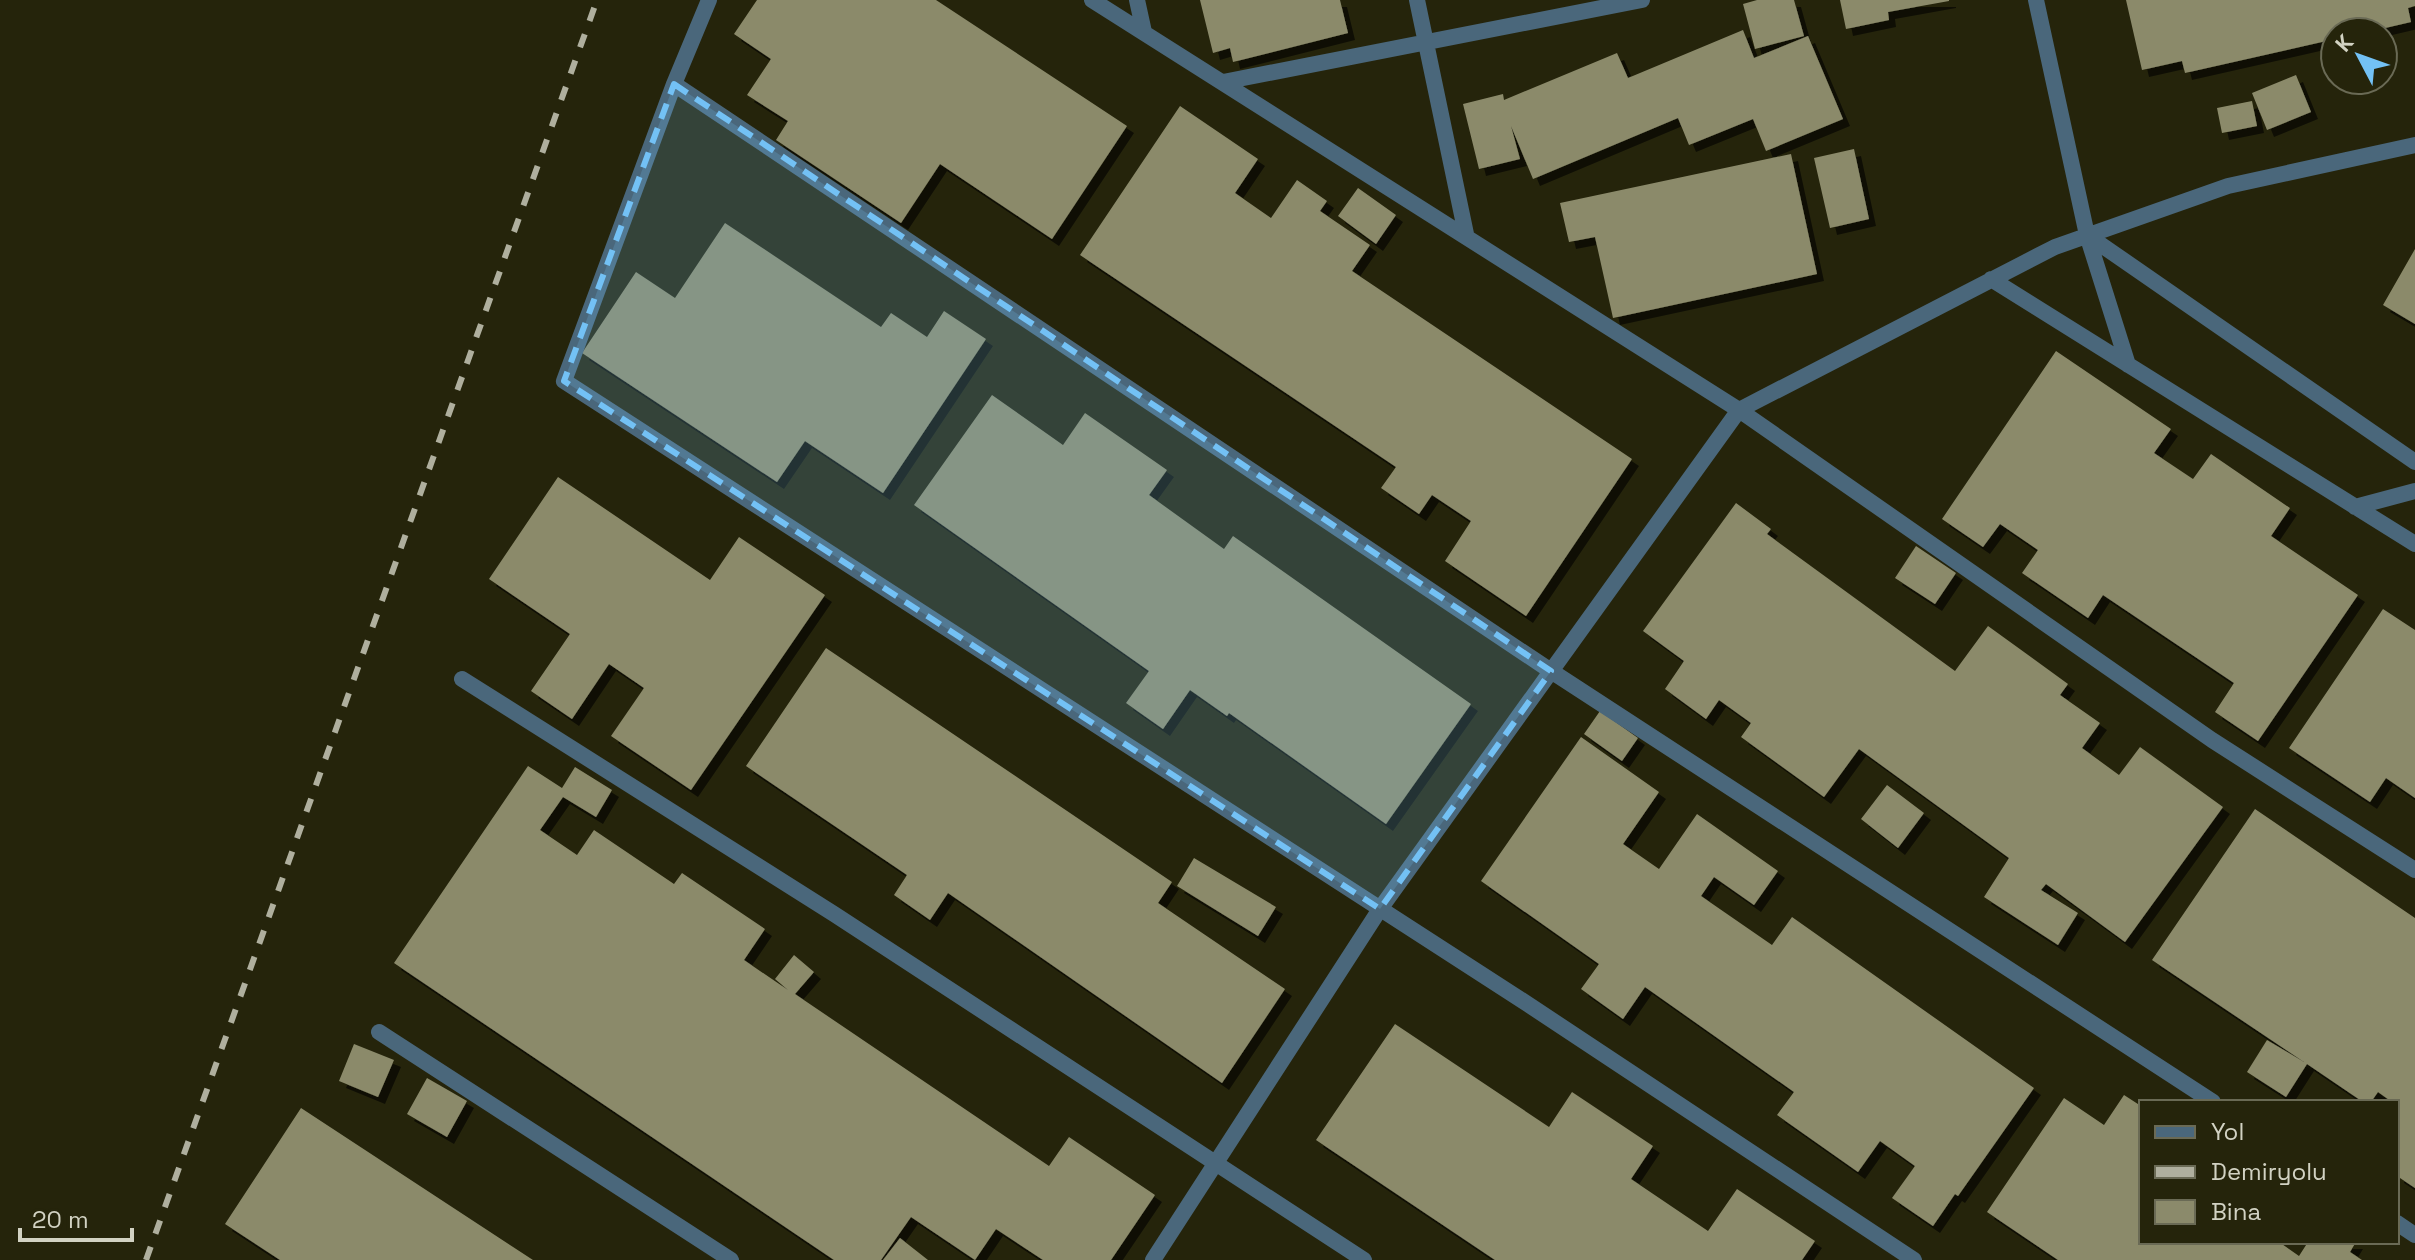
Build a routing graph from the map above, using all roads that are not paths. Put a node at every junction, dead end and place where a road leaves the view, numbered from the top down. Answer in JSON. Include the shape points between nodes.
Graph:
{"nodes":[{"id":1,"x":709,"y":0,"type":"edge"},
{"id":2,"x":1092,"y":0,"type":"edge"},
{"id":3,"x":1137,"y":0,"type":"edge"},
{"id":4,"x":1417,"y":0,"type":"edge"},
{"id":5,"x":1642,"y":0,"type":"edge"},
{"id":6,"x":2036,"y":0,"type":"edge"},
{"id":7,"x":1144,"y":32,"type":"junction"},
{"id":8,"x":1426,"y":44,"type":"junction"},
{"id":9,"x":1223,"y":82,"type":"junction"},
{"id":10,"x":674,"y":84,"type":"junction"},
{"id":11,"x":2415,"y":145,"type":"edge"},
{"id":12,"x":1466,"y":234,"type":"junction"},
{"id":13,"x":2087,"y":235,"type":"junction"},
{"id":14,"x":1991,"y":279,"type":"junction"},
{"id":15,"x":2128,"y":365,"type":"junction"},
{"id":16,"x":1739,"y":410,"type":"junction"},
{"id":17,"x":2415,"y":462,"type":"edge"},
{"id":18,"x":2415,"y":491,"type":"edge"},
{"id":19,"x":2355,"y":507,"type":"junction"},
{"id":20,"x":2415,"y":544,"type":"edge"},
{"id":21,"x":1551,"y":671,"type":"junction"},
{"id":22,"x":462,"y":679,"type":"dead end"},
{"id":23,"x":2415,"y":870,"type":"edge"},
{"id":24,"x":1380,"y":909,"type":"junction"},
{"id":25,"x":379,"y":1032,"type":"dead end"},
{"id":26,"x":2210,"y":1100,"type":"edge"},
{"id":27,"x":1216,"y":1163,"type":"junction"},
{"id":28,"x":731,"y":1260,"type":"edge"},
{"id":29,"x":1153,"y":1260,"type":"edge"},
{"id":30,"x":1364,"y":1260,"type":"edge"},
{"id":31,"x":1914,"y":1260,"type":"edge"}],
"edges":[{"from":1,"to":10,"type":"street"},
{"from":2,"to":7,"type":"street"},
{"from":3,"to":7,"type":"street"},
{"from":4,"to":8,"type":"street"},
{"from":5,"to":8,"type":"street"},
{"from":6,"to":13,"type":"street"},
{"from":7,"to":9,"type":"street"},
{"from":8,"to":9,"type":"street"},
{"from":8,"to":12,"type":"street"},
{"from":9,"to":12,"type":"street"},
{"from":10,"to":21,"type":"street"},
{"from":10,"to":24,"type":"street","via":[[564,381]]},
{"from":11,"to":13,"type":"street","via":[[2228,186]]},
{"from":12,"to":16,"type":"street"},
{"from":13,"to":14,"type":"street"},
{"from":13,"to":15,"type":"street"},
{"from":13,"to":17,"type":"street"},
{"from":14,"to":15,"type":"street"},
{"from":14,"to":16,"type":"street"},
{"from":15,"to":19,"type":"street"},
{"from":16,"to":21,"type":"street"},
{"from":16,"to":23,"type":"street","via":[[2212,740]]},
{"from":18,"to":19,"type":"street"},
{"from":19,"to":20,"type":"street"},
{"from":21,"to":24,"type":"street"},
{"from":21,"to":26,"type":"street"},
{"from":22,"to":27,"type":"street"},
{"from":24,"to":27,"type":"street"},
{"from":24,"to":31,"type":"street"},
{"from":25,"to":28,"type":"street"},
{"from":27,"to":29,"type":"street"},
{"from":27,"to":30,"type":"street"}]}
